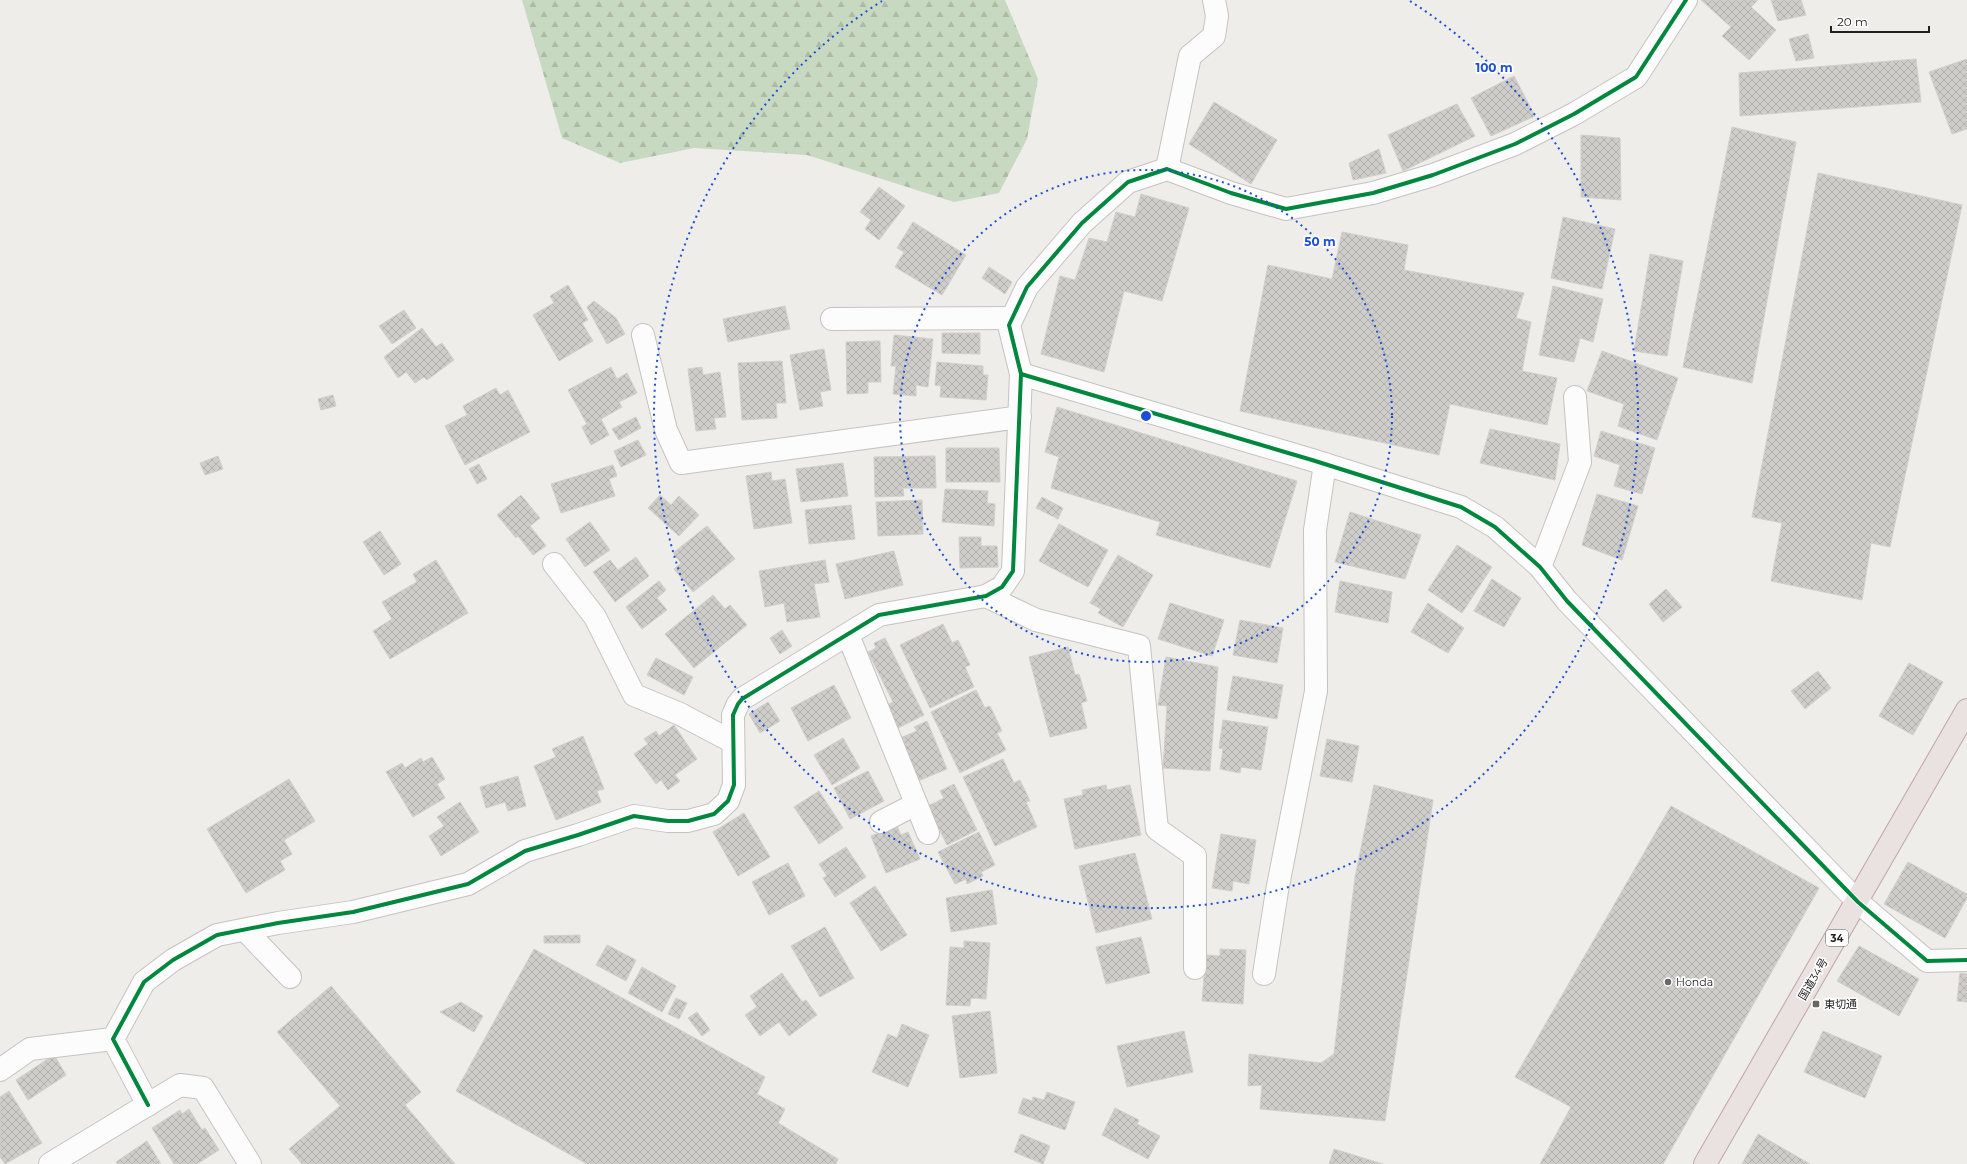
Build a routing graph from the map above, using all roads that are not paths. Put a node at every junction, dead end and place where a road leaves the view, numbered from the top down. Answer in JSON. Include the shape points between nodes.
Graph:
{"nodes":[{"id":1,"x":1214,"y":0,"type":"edge"},
{"id":2,"x":1686,"y":0,"type":"edge"},
{"id":3,"x":1167,"y":169,"type":"junction"},
{"id":4,"x":1012,"y":318,"type":"junction"},
{"id":5,"x":832,"y":319,"type":"dead end"},
{"id":6,"x":643,"y":334,"type":"dead end"},
{"id":7,"x":1021,"y":374,"type":"junction"},
{"id":8,"x":1575,"y":397,"type":"dead end"},
{"id":9,"x":1020,"y":417,"type":"junction"},
{"id":10,"x":1325,"y":464,"type":"junction"},
{"id":11,"x":554,"y":564,"type":"dead end"},
{"id":12,"x":1540,"y":567,"type":"junction"},
{"id":13,"x":986,"y":596,"type":"junction"},
{"id":14,"x":848,"y":635,"type":"junction"},
{"id":15,"x":1967,"y":710,"type":"edge"},
{"id":16,"x":733,"y":742,"type":"junction"},
{"id":17,"x":916,"y":804,"type":"junction"},
{"id":18,"x":881,"y":822,"type":"dead end"},
{"id":19,"x":928,"y":833,"type":"dead end"},
{"id":20,"x":1858,"y":902,"type":"junction"},
{"id":21,"x":245,"y":930,"type":"junction"},
{"id":22,"x":1967,"y":960,"type":"edge"},
{"id":23,"x":1195,"y":968,"type":"dead end"},
{"id":24,"x":1264,"y":974,"type":"dead end"},
{"id":25,"x":290,"y":977,"type":"dead end"},
{"id":26,"x":113,"y":1039,"type":"junction"},
{"id":27,"x":0,"y":1070,"type":"edge"},
{"id":28,"x":148,"y":1105,"type":"junction"},
{"id":29,"x":50,"y":1164,"type":"edge"},
{"id":30,"x":250,"y":1164,"type":"edge"},
{"id":31,"x":1705,"y":1164,"type":"edge"}],
"edges":[{"from":1,"to":3,"type":"street","via":[[1217,16],[1214,36],[1190,56]]},
{"from":2,"to":3,"type":"street","via":[[1636,77],[1574,114],[1515,144],[1434,175],[1373,193],[1286,209],[1231,193]]},
{"from":3,"to":4,"type":"street","via":[[1128,182],[1082,223],[1027,287]]},
{"from":4,"to":5,"type":"street"},
{"from":4,"to":7,"type":"street","via":[[1009,325]]},
{"from":6,"to":9,"type":"street","via":[[666,430],[681,463]]},
{"from":7,"to":9,"type":"street"},
{"from":7,"to":10,"type":"street"},
{"from":8,"to":12,"type":"street","via":[[1580,462]]},
{"from":9,"to":13,"type":"street","via":[[1013,571],[1002,587]]},
{"from":10,"to":12,"type":"street","via":[[1461,507],[1495,527]]},
{"from":10,"to":24,"type":"street","via":[[1315,530],[1316,691],[1277,891]]},
{"from":11,"to":16,"type":"street","via":[[595,617],[634,695],[680,714]]},
{"from":12,"to":20,"type":"street","via":[[1568,602]]},
{"from":13,"to":14,"type":"street","via":[[879,615]]},
{"from":13,"to":23,"type":"street","via":[[1036,620],[1139,646],[1157,829],[1195,856]]},
{"from":14,"to":16,"type":"street","via":[[742,699],[733,715]]},
{"from":14,"to":17,"type":"street"},
{"from":15,"to":20,"type":"highway","name":"国道34号","number":"34"},
{"from":16,"to":21,"type":"street","via":[[734,785],[728,801],[714,814],[688,821],[634,816],[525,851],[468,884],[353,912]]},
{"from":17,"to":18,"type":"street"},
{"from":17,"to":19,"type":"street"},
{"from":20,"to":22,"type":"street","via":[[1927,960]]},
{"from":20,"to":31,"type":"highway","name":"国道34号","number":"34"},
{"from":21,"to":25,"type":"street"},
{"from":21,"to":26,"type":"street","via":[[217,935],[173,960],[144,982]]},
{"from":26,"to":27,"type":"street","via":[[30,1049]]},
{"from":26,"to":28,"type":"street"},
{"from":28,"to":29,"type":"street"},
{"from":28,"to":30,"type":"street","via":[[180,1085],[203,1088]]}]}
